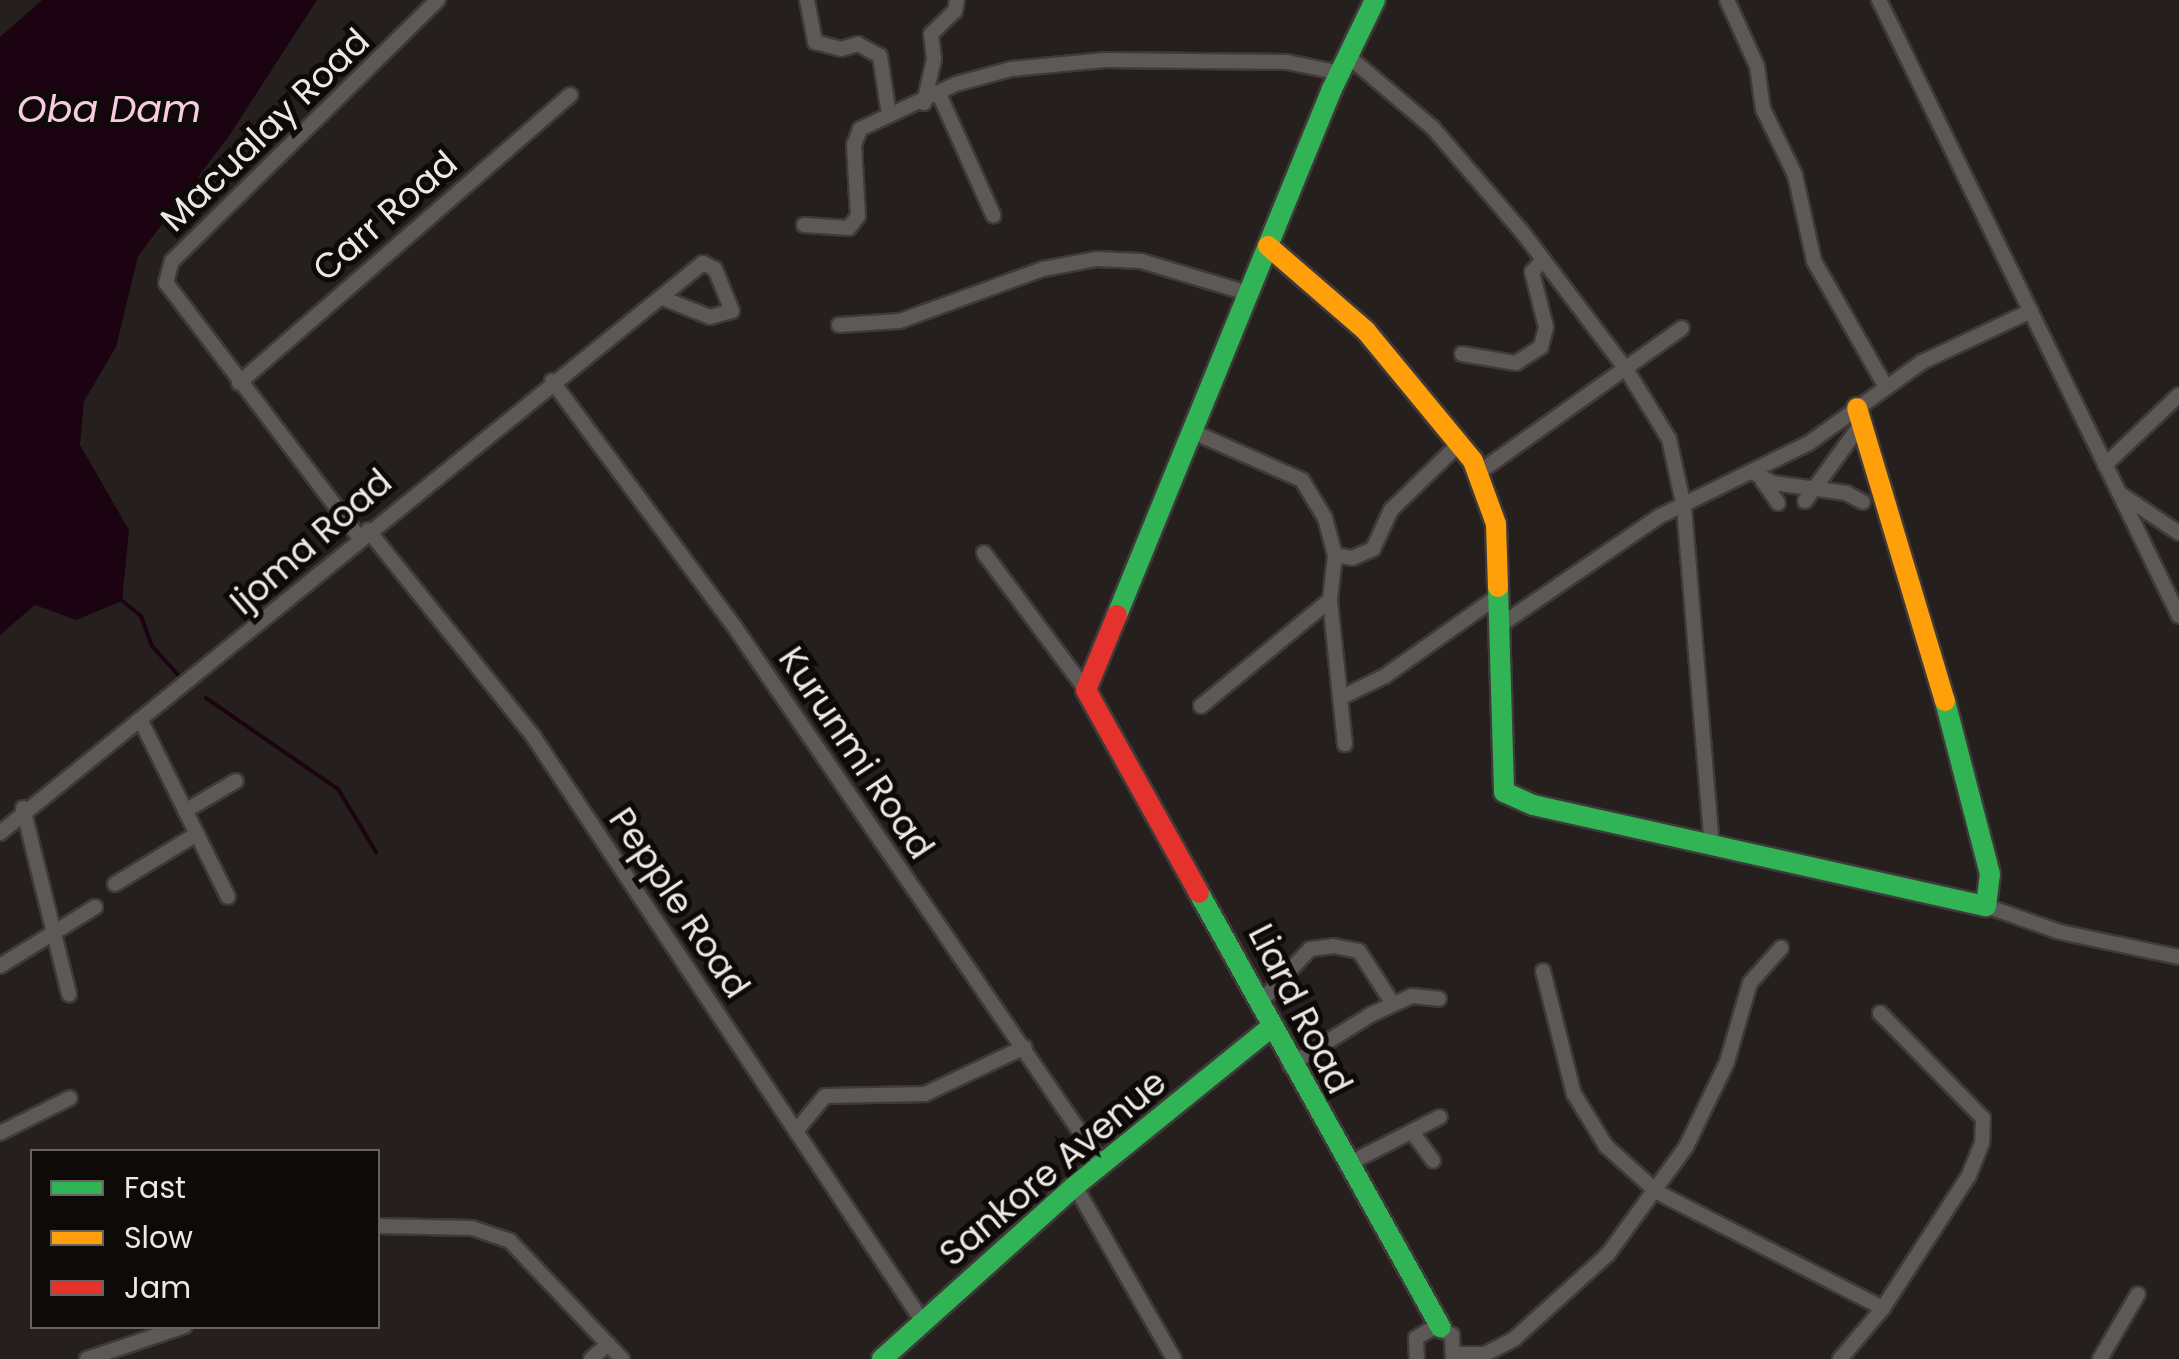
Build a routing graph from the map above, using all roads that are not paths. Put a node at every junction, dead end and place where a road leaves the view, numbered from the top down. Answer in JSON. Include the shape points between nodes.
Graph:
{"nodes":[{"id":1,"x":807,"y":0,"type":"edge"},
{"id":2,"x":956,"y":0,"type":"edge"},
{"id":3,"x":1375,"y":0,"type":"edge"},
{"id":4,"x":1728,"y":0,"type":"edge"},
{"id":5,"x":1878,"y":0,"type":"edge"},
{"id":6,"x":435,"y":6,"type":"edge"},
{"id":7,"x":1344,"y":64,"type":"junction"},
{"id":8,"x":939,"y":94,"type":"junction"},
{"id":9,"x":570,"y":95,"type":"dead end"},
{"id":10,"x":924,"y":103,"type":"junction"},
{"id":11,"x":889,"y":114,"type":"junction"},
{"id":12,"x":993,"y":216,"type":"dead end"},
{"id":13,"x":804,"y":225,"type":"dead end"},
{"id":14,"x":1268,"y":246,"type":"junction"},
{"id":15,"x":1544,"y":260,"type":"junction"},
{"id":16,"x":1248,"y":294,"type":"junction"},
{"id":17,"x":662,"y":298,"type":"junction"},
{"id":18,"x":178,"y":303,"type":"joint"},
{"id":19,"x":2030,"y":310,"type":"junction"},
{"id":20,"x":840,"y":326,"type":"dead end"},
{"id":21,"x":1682,"y":328,"type":"dead end"},
{"id":22,"x":1462,"y":354,"type":"dead end"},
{"id":23,"x":1626,"y":369,"type":"junction"},
{"id":24,"x":552,"y":381,"type":"junction"},
{"id":25,"x":239,"y":383,"type":"junction"},
{"id":26,"x":1886,"y":387,"type":"junction"},
{"id":27,"x":2179,"y":394,"type":"edge"},
{"id":28,"x":1860,"y":415,"type":"junction"},
{"id":29,"x":1191,"y":431,"type":"junction"},
{"id":30,"x":1460,"y":443,"type":"junction"},
{"id":31,"x":2105,"y":465,"type":"junction"},
{"id":32,"x":1478,"y":472,"type":"junction"},
{"id":33,"x":1757,"y":475,"type":"junction"},
{"id":34,"x":2118,"y":492,"type":"junction"},
{"id":35,"x":1809,"y":497,"type":"junction"},
{"id":36,"x":1864,"y":502,"type":"dead end"},
{"id":37,"x":1778,"y":503,"type":"dead end"},
{"id":38,"x":1684,"y":507,"type":"junction"},
{"id":39,"x":363,"y":533,"type":"junction"},
{"id":40,"x":2179,"y":533,"type":"edge"},
{"id":41,"x":984,"y":554,"type":"dead end"},
{"id":42,"x":1334,"y":555,"type":"junction"},
{"id":43,"x":1501,"y":594,"type":"junction"},
{"id":44,"x":1330,"y":600,"type":"junction"},
{"id":45,"x":2179,"y":616,"type":"edge"},
{"id":46,"x":1502,"y":624,"type":"junction"},
{"id":47,"x":1086,"y":690,"type":"junction"},
{"id":48,"x":1340,"y":698,"type":"junction"},
{"id":49,"x":1201,"y":706,"type":"dead end"},
{"id":50,"x":142,"y":722,"type":"junction"},
{"id":51,"x":1345,"y":744,"type":"dead end"},
{"id":52,"x":236,"y":782,"type":"dead end"},
{"id":53,"x":22,"y":808,"type":"junction"},
{"id":54,"x":185,"y":810,"type":"junction"},
{"id":55,"x":0,"y":832,"type":"edge"},
{"id":56,"x":197,"y":834,"type":"junction"},
{"id":57,"x":1712,"y":846,"type":"junction"},
{"id":58,"x":115,"y":884,"type":"dead end"},
{"id":59,"x":228,"y":898,"type":"dead end"},
{"id":60,"x":1986,"y":906,"type":"junction"},
{"id":61,"x":95,"y":907,"type":"dead end"},
{"id":62,"x":58,"y":931,"type":"junction"},
{"id":63,"x":1780,"y":948,"type":"dead end"},
{"id":64,"x":2179,"y":957,"type":"edge"},
{"id":65,"x":0,"y":966,"type":"edge"},
{"id":66,"x":1543,"y":971,"type":"dead end"},
{"id":67,"x":69,"y":994,"type":"dead end"},
{"id":68,"x":1439,"y":998,"type":"dead end"},
{"id":69,"x":1393,"y":1004,"type":"junction"},
{"id":70,"x":1258,"y":1005,"type":"junction"},
{"id":71,"x":1880,"y":1013,"type":"dead end"},
{"id":72,"x":1269,"y":1029,"type":"junction"},
{"id":73,"x":1025,"y":1047,"type":"junction"},
{"id":74,"x":1290,"y":1065,"type":"junction"},
{"id":75,"x":70,"y":1098,"type":"dead end"},
{"id":76,"x":1440,"y":1117,"type":"dead end"},
{"id":77,"x":796,"y":1131,"type":"junction"},
{"id":78,"x":0,"y":1133,"type":"edge"},
{"id":79,"x":1413,"y":1133,"type":"junction"},
{"id":80,"x":1433,"y":1161,"type":"dead end"},
{"id":81,"x":1102,"y":1164,"type":"junction"},
{"id":82,"x":1348,"y":1164,"type":"junction"},
{"id":83,"x":1075,"y":1186,"type":"junction"},
{"id":84,"x":1657,"y":1192,"type":"junction"},
{"id":85,"x":380,"y":1226,"type":"edge"},
{"id":86,"x":2138,"y":1294,"type":"dead end"},
{"id":87,"x":1883,"y":1308,"type":"junction"},
{"id":88,"x":924,"y":1322,"type":"junction"},
{"id":89,"x":1441,"y":1328,"type":"junction"},
{"id":90,"x":176,"y":1329,"type":"edge"},
{"id":91,"x":608,"y":1344,"type":"junction"},
{"id":92,"x":1454,"y":1356,"type":"edge"},
{"id":93,"x":104,"y":1357,"type":"edge"},
{"id":94,"x":87,"y":1359,"type":"edge"},
{"id":95,"x":591,"y":1359,"type":"edge"},
{"id":96,"x":622,"y":1359,"type":"edge"},
{"id":97,"x":882,"y":1359,"type":"edge"},
{"id":98,"x":1174,"y":1359,"type":"edge"},
{"id":99,"x":1416,"y":1359,"type":"edge"},
{"id":100,"x":1840,"y":1359,"type":"edge"},
{"id":101,"x":2100,"y":1359,"type":"edge"}],
"edges":[{"from":1,"to":11,"type":"street","via":[[814,42],[870,46],[880,56]]},
{"from":2,"to":10,"type":"street","via":[[955,11],[930,34],[934,60]]},
{"from":3,"to":7,"type":"street"},
{"from":4,"to":26,"type":"street","via":[[1757,66],[1763,109],[1795,175],[1814,262]]},
{"from":5,"to":19,"type":"street"},
{"from":6,"to":18,"type":"street","name":"Macualay Road","via":[[172,261],[166,283]]},
{"from":7,"to":8,"type":"street","via":[[1106,60],[1012,69]]},
{"from":7,"to":14,"type":"street"},
{"from":7,"to":15,"type":"street","via":[[1433,128]]},
{"from":8,"to":10,"type":"street"},
{"from":8,"to":12,"type":"street"},
{"from":9,"to":25,"type":"street","name":"Carr Road"},
{"from":10,"to":11,"type":"street"},
{"from":11,"to":13,"type":"street","via":[[860,129],[854,145],[856,221],[838,230]]},
{"from":14,"to":16,"type":"street"},
{"from":14,"to":30,"type":"street","via":[[1366,331]]},
{"from":15,"to":22,"type":"street","via":[[1532,272],[1546,327],[1542,346],[1516,363]]},
{"from":15,"to":23,"type":"street"},
{"from":16,"to":20,"type":"street","via":[[1141,261],[1098,259],[1043,269],[900,321]]},
{"from":16,"to":29,"type":"street"},
{"from":17,"to":17,"type":"street","name":"Ijoma Road","via":[[710,264],[732,311],[710,317]]},
{"from":17,"to":24,"type":"street","name":"Ijoma Road"},
{"from":18,"to":25,"type":"street","name":"Pepple Road"},
{"from":19,"to":26,"type":"street","via":[[1922,362]]},
{"from":19,"to":31,"type":"street"},
{"from":21,"to":23,"type":"street"},
{"from":23,"to":32,"type":"street"},
{"from":23,"to":38,"type":"street","via":[[1669,439]]},
{"from":24,"to":39,"type":"street","name":"Ijoma Road"},
{"from":24,"to":73,"type":"street","name":"Kurunmi Road","via":[[734,626]]},
{"from":25,"to":39,"type":"street","name":"Pepple Road"},
{"from":26,"to":28,"type":"street"},
{"from":27,"to":31,"type":"street"},
{"from":28,"to":33,"type":"street"},
{"from":28,"to":35,"type":"street"},
{"from":28,"to":60,"type":"street","via":[[1972,791],[1990,874]]},
{"from":29,"to":42,"type":"street","via":[[1302,480],[1325,518]]},
{"from":29,"to":47,"type":"street"},
{"from":30,"to":32,"type":"street"},
{"from":30,"to":42,"type":"street","via":[[1390,510],[1373,549],[1352,558]]},
{"from":31,"to":34,"type":"street"},
{"from":32,"to":43,"type":"street","via":[[1496,524]]},
{"from":33,"to":35,"type":"street"},
{"from":33,"to":37,"type":"street"},
{"from":33,"to":38,"type":"street"},
{"from":34,"to":40,"type":"street"},
{"from":34,"to":45,"type":"street"},
{"from":35,"to":36,"type":"street","via":[[1846,493]]},
{"from":38,"to":46,"type":"street"},
{"from":38,"to":57,"type":"street"},
{"from":39,"to":50,"type":"street","name":"Ijoma Road"},
{"from":39,"to":77,"type":"street","name":"Pepple Road","via":[[533,736]]},
{"from":41,"to":47,"type":"street"},
{"from":42,"to":44,"type":"street"},
{"from":43,"to":46,"type":"street"},
{"from":43,"to":48,"type":"street","via":[[1384,676]]},
{"from":44,"to":48,"type":"street"},
{"from":44,"to":49,"type":"street"},
{"from":46,"to":57,"type":"street","via":[[1504,792]]},
{"from":47,"to":70,"type":"street","name":"Liard Road"},
{"from":48,"to":51,"type":"street"},
{"from":50,"to":53,"type":"street","name":"Ijoma Road"},
{"from":50,"to":54,"type":"street"},
{"from":52,"to":54,"type":"street"},
{"from":53,"to":55,"type":"street","name":"Ijoma Road"},
{"from":53,"to":62,"type":"street"},
{"from":54,"to":56,"type":"street"},
{"from":56,"to":58,"type":"street"},
{"from":56,"to":59,"type":"street"},
{"from":57,"to":60,"type":"street"},
{"from":60,"to":64,"type":"street","via":[[2060,932]]},
{"from":61,"to":62,"type":"street"},
{"from":62,"to":65,"type":"street"},
{"from":62,"to":67,"type":"street"},
{"from":63,"to":84,"type":"street","via":[[1750,982],[1727,1062]]},
{"from":66,"to":84,"type":"street","via":[[1574,1094],[1589,1124]]},
{"from":68,"to":69,"type":"street","via":[[1412,996]]},
{"from":69,"to":70,"type":"street","via":[[1359,951],[1334,946],[1310,948]]},
{"from":69,"to":74,"type":"street"},
{"from":70,"to":72,"type":"street","name":"Liard Road"},
{"from":71,"to":87,"type":"street","via":[[1982,1118],[1982,1143],[1968,1177]]},
{"from":72,"to":74,"type":"street","name":"Liard Road"},
{"from":72,"to":81,"type":"street","name":"Sankore Avenue"},
{"from":73,"to":77,"type":"street","via":[[924,1094],[825,1096]]},
{"from":73,"to":81,"type":"street","name":"Kurunmi Road"},
{"from":74,"to":82,"type":"street","name":"Liard Road"},
{"from":75,"to":78,"type":"street"},
{"from":76,"to":79,"type":"street"},
{"from":77,"to":88,"type":"street","name":"Pepple Road"},
{"from":79,"to":80,"type":"street"},
{"from":79,"to":82,"type":"street"},
{"from":81,"to":83,"type":"street","name":"Sankore Avenue"},
{"from":82,"to":89,"type":"street","name":"Liard Road"},
{"from":83,"to":88,"type":"street","name":"Sankore Avenue"},
{"from":83,"to":98,"type":"street"},
{"from":84,"to":87,"type":"street"},
{"from":84,"to":92,"type":"street","via":[[1608,1254],[1540,1321],[1485,1354]]},
{"from":85,"to":91,"type":"street","via":[[472,1228],[510,1241]]},
{"from":86,"to":101,"type":"street"},
{"from":87,"to":100,"type":"street"},
{"from":88,"to":97,"type":"street","name":"Sankore Avenue"},
{"from":89,"to":92,"type":"street","via":[[1452,1334]]},
{"from":89,"to":99,"type":"street","via":[[1416,1338]]},
{"from":90,"to":93,"type":"street"},
{"from":91,"to":95,"type":"street"},
{"from":91,"to":96,"type":"street"},
{"from":93,"to":94,"type":"street"}]}
